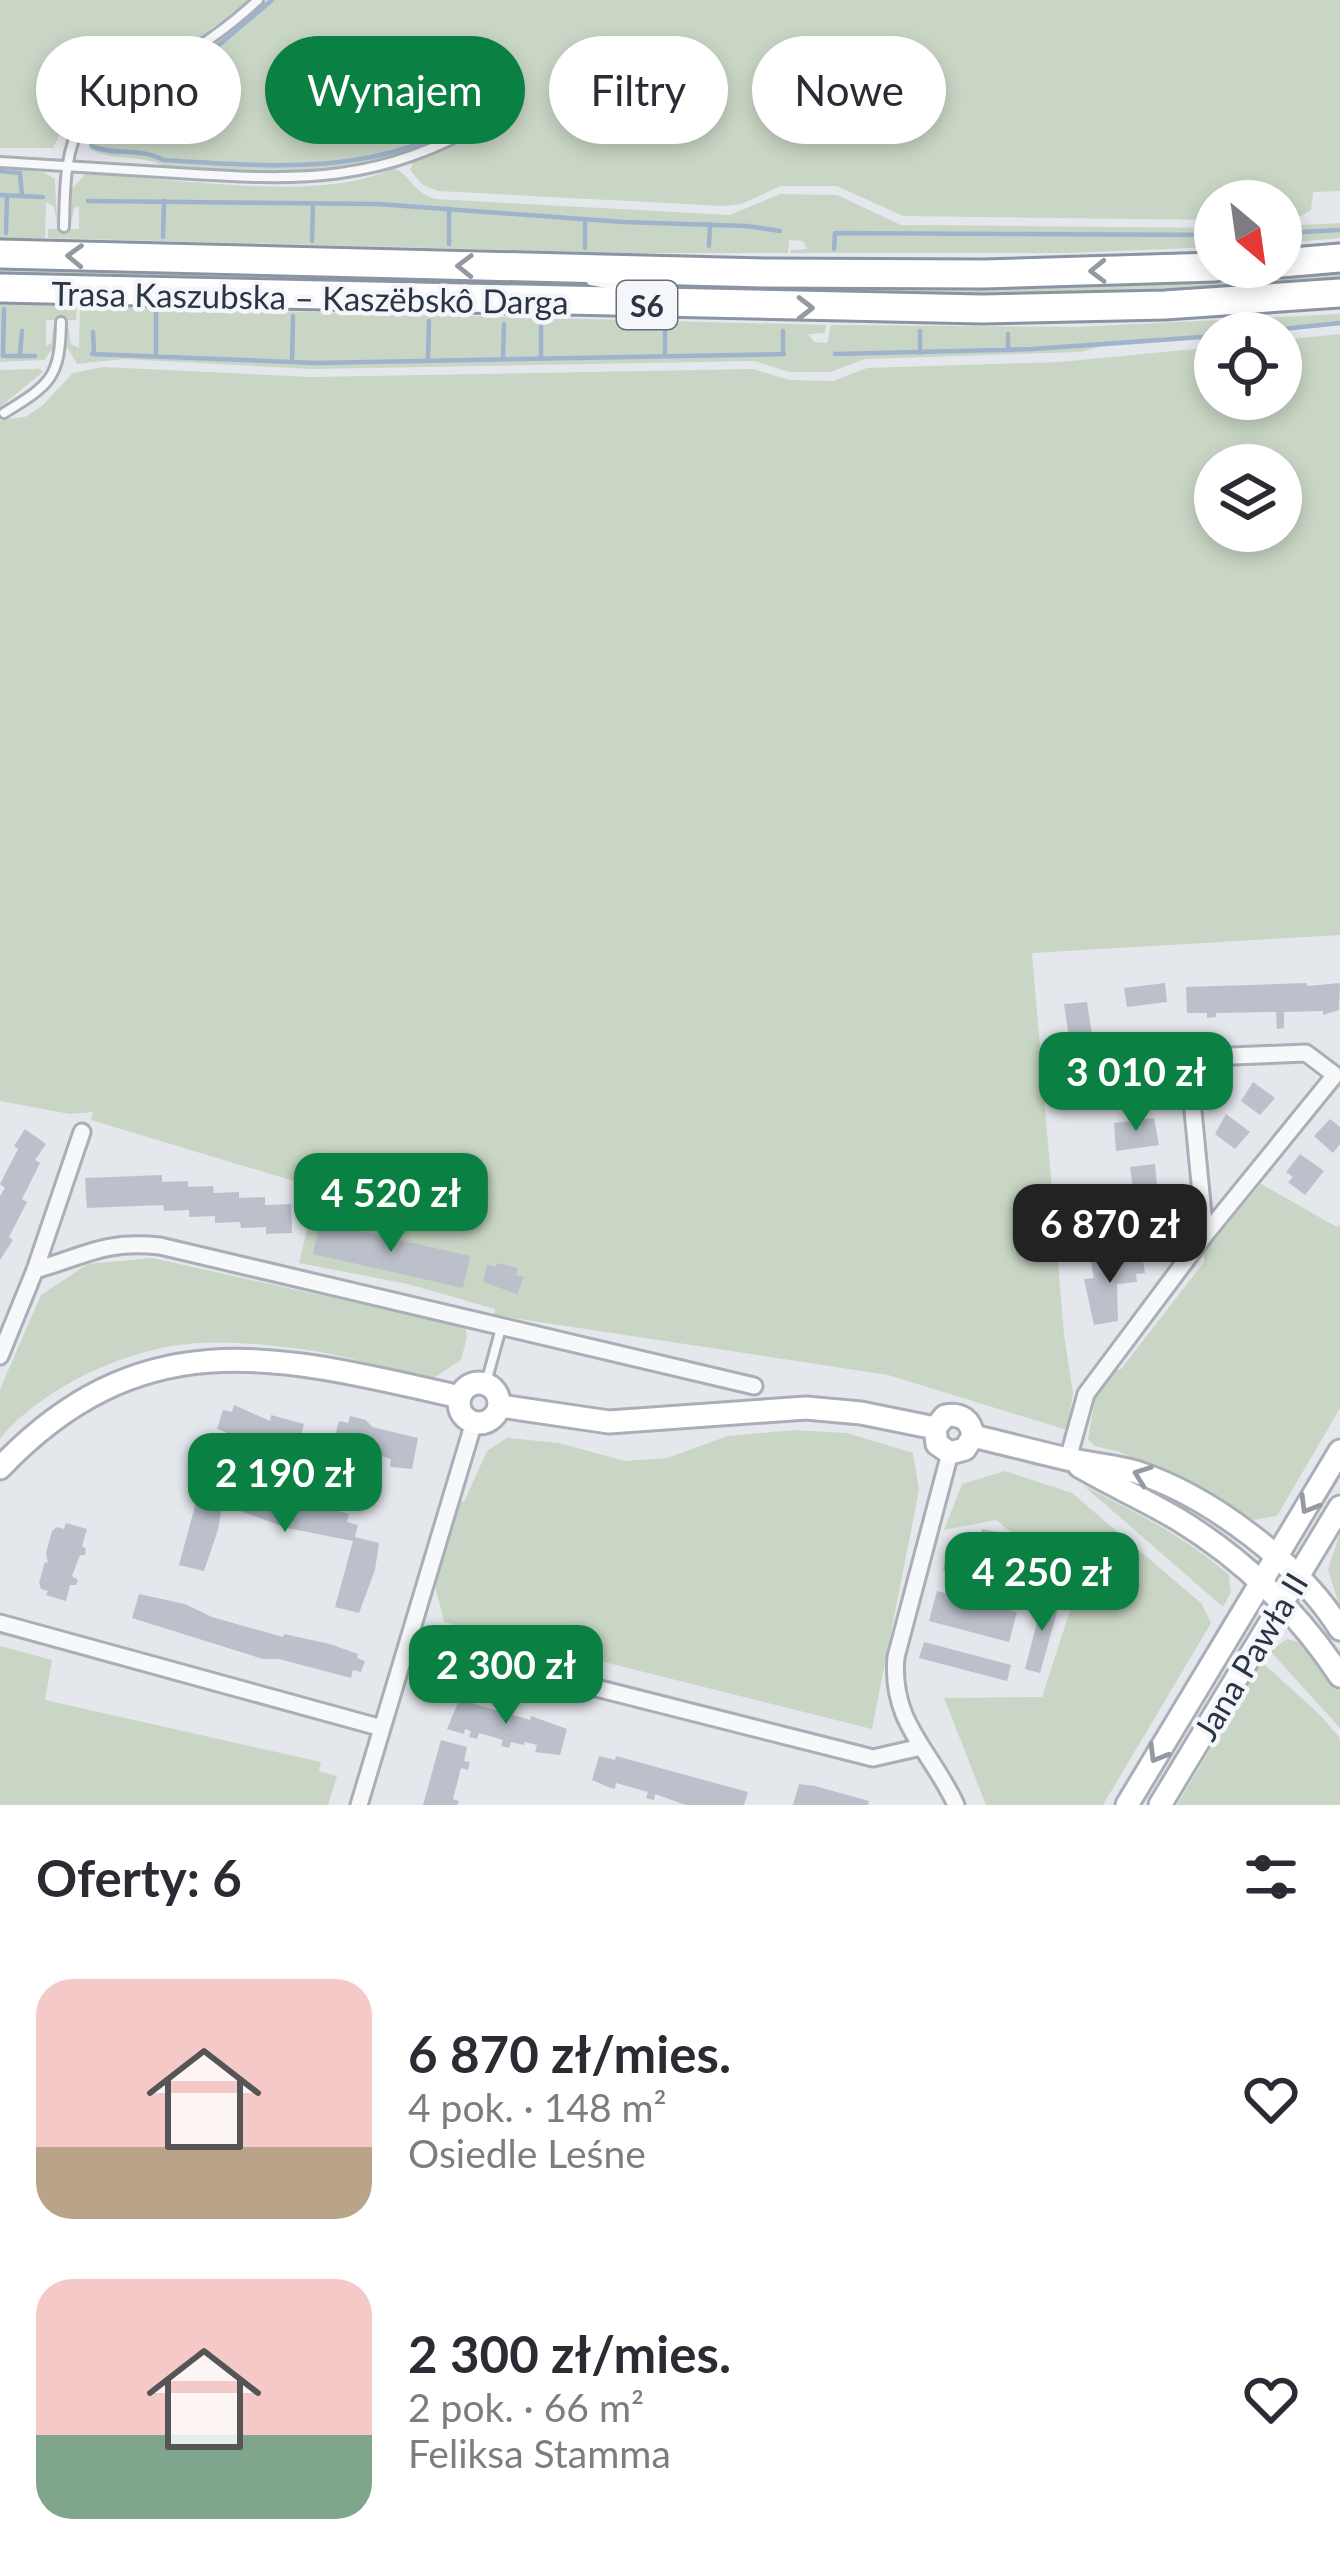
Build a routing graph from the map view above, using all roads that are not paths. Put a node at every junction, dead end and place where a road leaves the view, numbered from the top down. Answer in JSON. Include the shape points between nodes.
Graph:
{"nodes":[{"id":1,"x":258,"y":0,"type":"edge"},
{"id":2,"x":438,"y":144,"type":"edge"},
{"id":3,"x":0,"y":162,"type":"edge"},
{"id":4,"x":65,"y":166,"type":"junction"},
{"id":5,"x":64,"y":227,"type":"dead end"},
{"id":6,"x":0,"y":254,"type":"edge"},
{"id":7,"x":1340,"y":258,"type":"edge"},
{"id":8,"x":1302,"y":261,"type":"edge"},
{"id":9,"x":513,"y":267,"type":"junction"},
{"id":10,"x":1194,"y":268,"type":"edge"},
{"id":11,"x":734,"y":272,"type":"junction"},
{"id":12,"x":668,"y":281,"type":"dead end"},
{"id":13,"x":645,"y":284,"type":"dead end"},
{"id":14,"x":623,"y":287,"type":"junction"},
{"id":15,"x":0,"y":289,"type":"edge"},
{"id":16,"x":1340,"y":293,"type":"edge"},
{"id":17,"x":512,"y":302,"type":"junction"},
{"id":18,"x":734,"y":307,"type":"junction"},
{"id":19,"x":61,"y":322,"type":"dead end"},
{"id":20,"x":4,"y":413,"type":"dead end"},
{"id":21,"x":1338,"y":1071,"type":"edge"},
{"id":22,"x":82,"y":1132,"type":"dead end"},
{"id":23,"x":1205,"y":1235,"type":"junction"},
{"id":24,"x":34,"y":1270,"type":"junction"},
{"id":25,"x":502,"y":1326,"type":"junction"},
{"id":26,"x":0,"y":1356,"type":"edge"},
{"id":27,"x":486,"y":1383,"type":"junction"},
{"id":28,"x":754,"y":1387,"type":"dead end"},
{"id":29,"x":460,"y":1397,"type":"junction"},
{"id":30,"x":500,"y":1406,"type":"junction"},
{"id":31,"x":474,"y":1422,"type":"junction"},
{"id":32,"x":935,"y":1428,"type":"junction"},
{"id":33,"x":973,"y":1436,"type":"junction"},
{"id":34,"x":1340,"y":1451,"type":"edge"},
{"id":35,"x":950,"y":1453,"type":"junction"},
{"id":36,"x":1068,"y":1460,"type":"junction"},
{"id":37,"x":0,"y":1468,"type":"edge"},
{"id":38,"x":1339,"y":1510,"type":"edge"},
{"id":39,"x":1276,"y":1558,"type":"junction"},
{"id":40,"x":1298,"y":1576,"type":"junction"},
{"id":41,"x":1262,"y":1583,"type":"junction"},
{"id":42,"x":1282,"y":1602,"type":"junction"},
{"id":43,"x":0,"y":1623,"type":"edge"},
{"id":44,"x":1340,"y":1629,"type":"edge"},
{"id":45,"x":410,"y":1637,"type":"junction"},
{"id":46,"x":1340,"y":1676,"type":"edge"},
{"id":47,"x":382,"y":1728,"type":"junction"},
{"id":48,"x":921,"y":1748,"type":"junction"},
{"id":49,"x":359,"y":1805,"type":"edge"},
{"id":50,"x":956,"y":1805,"type":"edge"},
{"id":51,"x":1126,"y":1805,"type":"edge"},
{"id":52,"x":1160,"y":1805,"type":"edge"}],
"edges":[{"from":1,"to":4,"type":"lane","via":[[202,44],[97,101]]},
{"from":2,"to":4,"type":"lane","via":[[321,177]]},
{"from":3,"to":4,"type":"lane"},
{"from":4,"to":5,"type":"lane"},
{"from":9,"to":6,"type":"highway","name":"Trasa Kaszubska – Kaszëbskô Darga","number":"S6","one_way":true},
{"from":7,"to":8,"type":"highway"},
{"from":9,"to":11,"type":"highway","name":"Trasa Kaszubska – Kaszëbskô Darga","number":"S6"},
{"from":9,"to":14,"type":"lane"},
{"from":10,"to":11,"type":"highway","name":"Trasa Kaszubska – Kaszëbskô Darga","number":"S6","one_way":true},
{"from":11,"to":12,"type":"lane"},
{"from":13,"to":14,"type":"lane"},
{"from":14,"to":17,"type":"lane"},
{"from":14,"to":18,"type":"lane"},
{"from":15,"to":17,"type":"highway","name":"Trasa Kaszubska – Kaszëbskô Darga","number":"S6"},
{"from":18,"to":16,"type":"highway","name":"Trasa Kaszubska – Kaszëbskô Darga","number":"S6","one_way":true,"via":[[1049,308]]},
{"from":17,"to":18,"type":"highway","name":"Trasa Kaszubska – Kaszëbskô Darga","number":"S6"},
{"from":19,"to":20,"type":"lane","via":[[55,374]]},
{"from":21,"to":23,"type":"street"},
{"from":21,"to":23,"type":"street","via":[[1306,1053],[1208,1057],[1190,1080]]},
{"from":22,"to":24,"type":"street"},
{"from":23,"to":36,"type":"street","via":[[1086,1394]]},
{"from":24,"to":25,"type":"street","via":[[111,1245],[160,1246]]},
{"from":24,"to":26,"type":"street"},
{"from":25,"to":27,"type":"lane"},
{"from":25,"to":28,"type":"street"},
{"from":27,"to":29,"type":"street","via":[[467,1386]]},
{"from":27,"to":30,"type":"street"},
{"from":29,"to":31,"type":"street","via":[[463,1415]]},
{"from":29,"to":37,"type":"street","via":[[279,1360],[188,1363],[129,1378],[72,1407]]},
{"from":30,"to":31,"type":"street","via":[[493,1418]]},
{"from":30,"to":32,"type":"street","via":[[609,1422],[819,1408]]},
{"from":31,"to":45,"type":"street"},
{"from":32,"to":33,"type":"street","via":[[961,1416]]},
{"from":32,"to":35,"type":"street","via":[[937,1444]]},
{"from":33,"to":35,"type":"street"},
{"from":33,"to":36,"type":"street"},
{"from":34,"to":39,"type":"street","name":"Jana Pawła II","one_way":true},
{"from":35,"to":48,"type":"street","via":[[893,1685]]},
{"from":39,"to":36,"type":"street","one_way":true,"via":[[1176,1489]]},
{"from":36,"to":41,"type":"street","via":[[1181,1521]]},
{"from":38,"to":40,"type":"street","name":"Jana Pawła II"},
{"from":39,"to":40,"type":"street"},
{"from":39,"to":41,"type":"street","name":"Jana Pawła II"},
{"from":40,"to":42,"type":"street","name":"Jana Pawła II"},
{"from":40,"to":44,"type":"street"},
{"from":41,"to":42,"type":"street"},
{"from":41,"to":51,"type":"street","name":"Jana Pawła II","one_way":true},
{"from":42,"to":46,"type":"street"},
{"from":42,"to":52,"type":"street","name":"Jana Pawła II"},
{"from":43,"to":47,"type":"street"},
{"from":45,"to":47,"type":"street"},
{"from":45,"to":48,"type":"street","via":[[873,1757]]},
{"from":47,"to":49,"type":"street"},
{"from":48,"to":50,"type":"street"}]}
